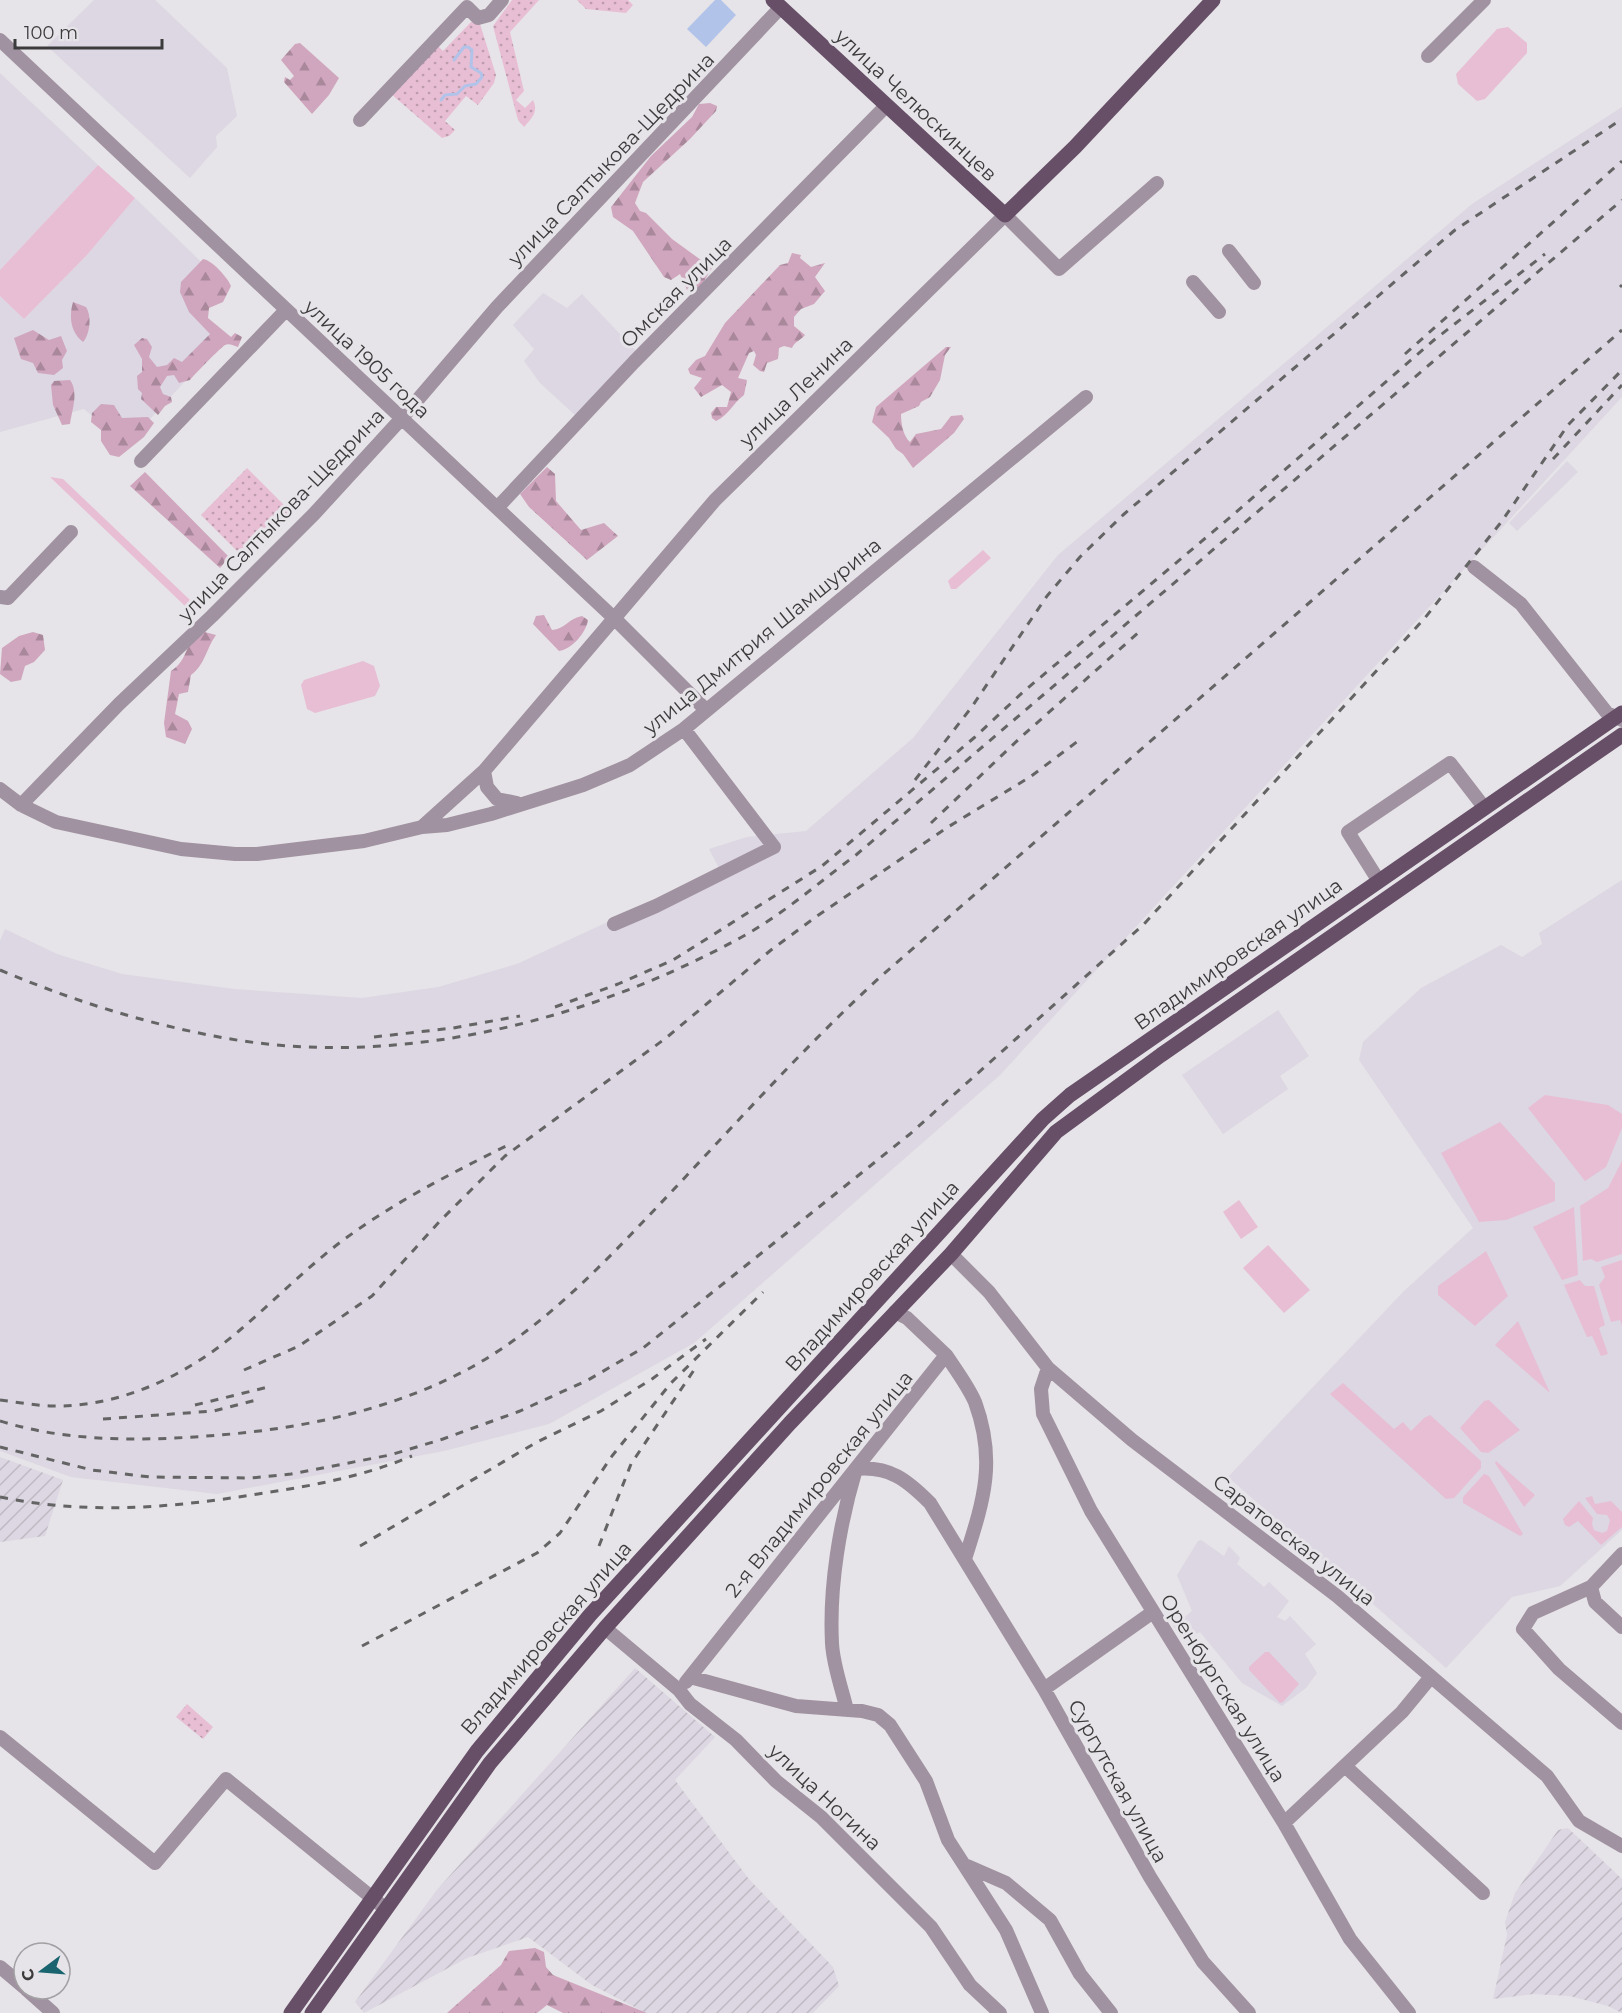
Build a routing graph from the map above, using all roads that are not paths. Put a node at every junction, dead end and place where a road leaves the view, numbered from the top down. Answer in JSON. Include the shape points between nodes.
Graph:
{"nodes":[{"id":1,"x":502,"y":0,"type":"edge"},
{"id":2,"x":1213,"y":0,"type":"edge"},
{"id":3,"x":1484,"y":0,"type":"edge"},
{"id":4,"x":777,"y":4,"type":"edge"},
{"id":5,"x":0,"y":40,"type":"edge"},
{"id":6,"x":1428,"y":56,"type":"dead end"},
{"id":7,"x":886,"y":105,"type":"junction"},
{"id":8,"x":360,"y":120,"type":"dead end"},
{"id":9,"x":1157,"y":183,"type":"dead end"},
{"id":10,"x":1005,"y":215,"type":"junction"},
{"id":11,"x":1229,"y":251,"type":"dead end"},
{"id":12,"x":1193,"y":282,"type":"dead end"},
{"id":13,"x":1254,"y":283,"type":"dead end"},
{"id":14,"x":286,"y":310,"type":"junction"},
{"id":15,"x":1219,"y":312,"type":"dead end"},
{"id":16,"x":1086,"y":397,"type":"dead end"},
{"id":17,"x":402,"y":418,"type":"junction"},
{"id":18,"x":141,"y":461,"type":"dead end"},
{"id":19,"x":497,"y":508,"type":"junction"},
{"id":20,"x":71,"y":532,"type":"dead end"},
{"id":21,"x":1474,"y":567,"type":"dead end"},
{"id":22,"x":0,"y":597,"type":"edge"},
{"id":23,"x":616,"y":620,"type":"junction"},
{"id":24,"x":705,"y":709,"type":"junction"},
{"id":25,"x":1620,"y":717,"type":"edge"},
{"id":26,"x":684,"y":729,"type":"junction"},
{"id":27,"x":1622,"y":735,"type":"edge"},
{"id":28,"x":484,"y":771,"type":"junction"},
{"id":29,"x":0,"y":789,"type":"edge"},
{"id":30,"x":1480,"y":802,"type":"dead end"},
{"id":31,"x":517,"y":803,"type":"junction"},
{"id":32,"x":21,"y":806,"type":"junction"},
{"id":33,"x":422,"y":827,"type":"junction"},
{"id":34,"x":1375,"y":876,"type":"dead end"},
{"id":35,"x":614,"y":924,"type":"dead end"},
{"id":36,"x":951,"y":1254,"type":"junction"},
{"id":37,"x":894,"y":1312,"type":"junction"},
{"id":38,"x":946,"y":1355,"type":"junction"},
{"id":39,"x":1048,"y":1368,"type":"junction"},
{"id":40,"x":856,"y":1469,"type":"junction"},
{"id":41,"x":1622,"y":1554,"type":"edge"},
{"id":42,"x":965,"y":1559,"type":"junction"},
{"id":43,"x":1591,"y":1587,"type":"junction"},
{"id":44,"x":1153,"y":1612,"type":"junction"},
{"id":45,"x":1622,"y":1627,"type":"edge"},
{"id":46,"x":604,"y":1628,"type":"junction"},
{"id":47,"x":690,"y":1677,"type":"junction"},
{"id":48,"x":1430,"y":1678,"type":"junction"},
{"id":49,"x":1044,"y":1689,"type":"junction"},
{"id":50,"x":680,"y":1690,"type":"junction"},
{"id":51,"x":847,"y":1710,"type":"junction"},
{"id":52,"x":1622,"y":1723,"type":"edge"},
{"id":53,"x":0,"y":1737,"type":"edge"},
{"id":54,"x":1346,"y":1767,"type":"junction"},
{"id":55,"x":1284,"y":1823,"type":"junction"},
{"id":56,"x":1622,"y":1846,"type":"edge"},
{"id":57,"x":965,"y":1865,"type":"junction"},
{"id":58,"x":1483,"y":1893,"type":"dead end"},
{"id":59,"x":372,"y":1898,"type":"junction"},
{"id":60,"x":385,"y":1908,"type":"junction"},
{"id":61,"x":0,"y":1967,"type":"edge"},
{"id":62,"x":12,"y":1977,"type":"edge"},
{"id":63,"x":40,"y":2001,"type":"edge"},
{"id":64,"x":53,"y":2013,"type":"edge"},
{"id":65,"x":291,"y":2013,"type":"edge"},
{"id":66,"x":312,"y":2013,"type":"edge"},
{"id":67,"x":1000,"y":2013,"type":"edge"},
{"id":68,"x":1042,"y":2013,"type":"edge"},
{"id":69,"x":1111,"y":2013,"type":"edge"},
{"id":70,"x":1249,"y":2013,"type":"edge"},
{"id":71,"x":1409,"y":2013,"type":"edge"}],
"edges":[{"from":1,"to":8,"type":"street","via":[[489,15],[478,18],[467,7]]},
{"from":2,"to":10,"type":"main road","name":"улица Ленина","via":[[1075,147]]},
{"from":3,"to":6,"type":"street"},
{"from":4,"to":7,"type":"main road","name":"улица Челюскинцев"},
{"from":4,"to":17,"type":"street","name":"улица Салтыкова-Щедрина","via":[[497,306]]},
{"from":5,"to":14,"type":"street","name":"улица 1905 года"},
{"from":7,"to":10,"type":"main road","name":"улица Челюскинцев"},
{"from":7,"to":19,"type":"street","name":"Омская улица"},
{"from":9,"to":10,"type":"street","via":[[1059,269]]},
{"from":10,"to":23,"type":"street","name":"улица Ленина","via":[[715,500]]},
{"from":11,"to":13,"type":"street"},
{"from":12,"to":15,"type":"street"},
{"from":14,"to":17,"type":"street","name":"улица 1905 года"},
{"from":14,"to":18,"type":"street"},
{"from":16,"to":24,"type":"street","name":"улица Дмитрия Шамшурина"},
{"from":17,"to":19,"type":"street","name":"улица 1905 года"},
{"from":17,"to":32,"type":"street","name":"улица Салтыкова-Щедрина","via":[[298,530],[119,704]]},
{"from":19,"to":23,"type":"street","name":"улица 1905 года"},
{"from":20,"to":22,"type":"street","via":[[8,598]]},
{"from":21,"to":25,"type":"street","via":[[1521,604],[1607,713]]},
{"from":23,"to":24,"type":"street","name":"улица 1905 года"},
{"from":23,"to":28,"type":"street","name":"улица Ленина"},
{"from":24,"to":26,"type":"street","name":"улица Дмитрия Шамшурина"},
{"from":25,"to":59,"type":"main road","name":"Владимировская улица","via":[[1070,1095],[1043,1119],[590,1615],[477,1751]]},
{"from":26,"to":31,"type":"street","name":"улица Дмитрия Шамшурина","via":[[630,765],[583,784]]},
{"from":26,"to":35,"type":"street","via":[[774,847]]},
{"from":27,"to":36,"type":"main road","name":"Владимировская улица","via":[[1082,1111],[1056,1132]]},
{"from":28,"to":31,"type":"street","via":[[487,787],[497,799]]},
{"from":28,"to":33,"type":"street","name":"улица Ленина"},
{"from":29,"to":32,"type":"street","name":"улица Дмитрия Шамшурина"},
{"from":30,"to":34,"type":"street","via":[[1450,763],[1348,832]]},
{"from":31,"to":33,"type":"street","name":"улица Дмитрия Шамшурина","via":[[447,825]]},
{"from":32,"to":33,"type":"street","name":"улица Дмитрия Шамшурина","via":[[56,822],[114,836],[181,849],[236,854],[343,844]]},
{"from":36,"to":37,"type":"main road","name":"Владимировская улица"},
{"from":36,"to":39,"type":"street","name":"Саратовская улица","via":[[989,1292]]},
{"from":37,"to":38,"type":"street","via":[[907,1318]]},
{"from":37,"to":46,"type":"main road","name":"Владимировская улица"},
{"from":38,"to":40,"type":"street","name":"2-я Владимировская улица"},
{"from":38,"to":42,"type":"street","via":[[974,1400],[987,1466],[986,1487]]},
{"from":39,"to":44,"type":"street","name":"Оренбургская улица","via":[[1041,1389],[1043,1414],[1091,1511]]},
{"from":39,"to":48,"type":"street","name":"Саратовская улица","via":[[1132,1440],[1337,1596]]},
{"from":40,"to":42,"type":"street","name":"Сургутская улица","via":[[875,1467],[906,1480],[930,1503]]},
{"from":40,"to":47,"type":"street","name":"2-я Владимировская улица"},
{"from":40,"to":51,"type":"street","via":[[845,1504],[836,1561],[832,1644]]},
{"from":41,"to":43,"type":"street"},
{"from":42,"to":49,"type":"street","name":"Сургутская улица"},
{"from":43,"to":45,"type":"street","via":[[1595,1602]]},
{"from":43,"to":52,"type":"street","via":[[1533,1613],[1523,1629],[1559,1669]]},
{"from":44,"to":49,"type":"street"},
{"from":44,"to":55,"type":"street","name":"Оренбургская улица"},
{"from":46,"to":50,"type":"street","name":"улица Ногина"},
{"from":46,"to":60,"type":"main road","name":"Владимировская улица","via":[[490,1763]]},
{"from":47,"to":50,"type":"street","name":"2-я Владимировская улица"},
{"from":47,"to":51,"type":"street","via":[[796,1706]]},
{"from":48,"to":54,"type":"street"},
{"from":48,"to":56,"type":"street","name":"Саратовская улица","via":[[1547,1776],[1579,1821]]},
{"from":49,"to":70,"type":"street","name":"Сургутская улица","via":[[1150,1877],[1203,1962]]},
{"from":50,"to":67,"type":"street","name":"улица Ногина","via":[[690,1704],[821,1817],[931,1927],[970,1985]]},
{"from":51,"to":57,"type":"street","via":[[878,1716],[891,1725],[926,1781],[943,1830]]},
{"from":53,"to":59,"type":"street","via":[[154,1863],[226,1779]]},
{"from":54,"to":55,"type":"street"},
{"from":54,"to":58,"type":"street"},
{"from":55,"to":71,"type":"street","name":"Оренбургская улица","via":[[1350,1939]]},
{"from":57,"to":68,"type":"street","via":[[1006,1930]]},
{"from":57,"to":69,"type":"street","via":[[1006,1883],[1050,1920],[1080,1974]]},
{"from":59,"to":60,"type":"street"},
{"from":59,"to":65,"type":"main road","name":"Владимировская улица"},
{"from":60,"to":66,"type":"main road","name":"Владимировская улица"},
{"from":61,"to":62,"type":"street"},
{"from":63,"to":64,"type":"street"}]}
